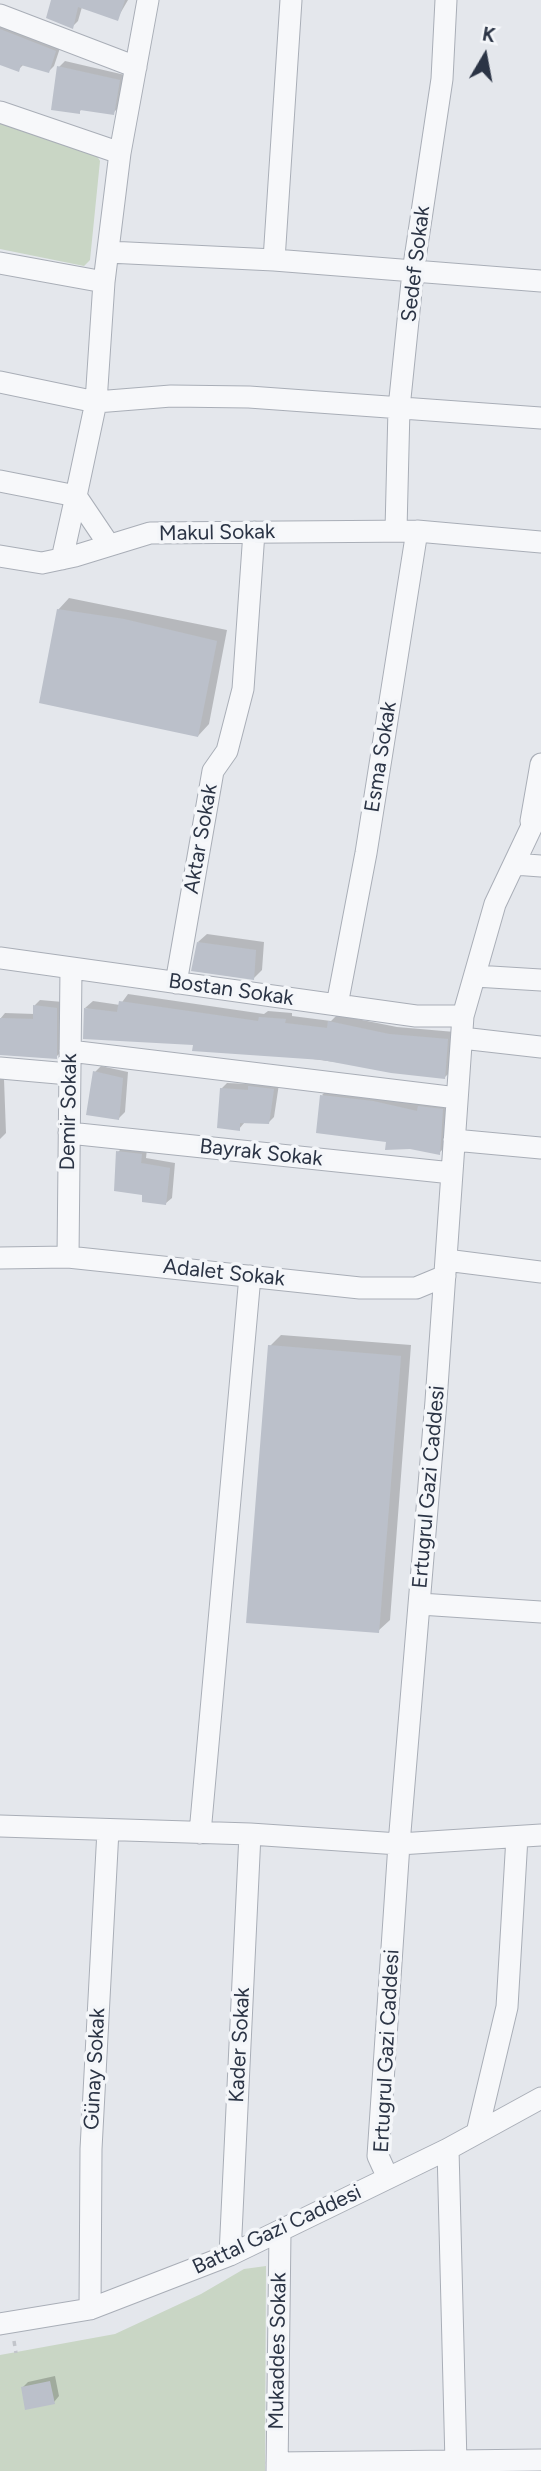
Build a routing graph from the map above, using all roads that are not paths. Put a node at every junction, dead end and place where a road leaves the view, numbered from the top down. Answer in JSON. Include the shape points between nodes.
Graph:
{"nodes":[{"id":1,"x":148,"y":0,"type":"edge"},
{"id":2,"x":292,"y":0,"type":"edge"},
{"id":3,"x":446,"y":0,"type":"edge"},
{"id":4,"x":0,"y":15,"type":"edge"},
{"id":5,"x":136,"y":67,"type":"junction"},
{"id":6,"x":0,"y":113,"type":"edge"},
{"id":7,"x":120,"y":153,"type":"junction"},
{"id":8,"x":107,"y":252,"type":"junction"},
{"id":9,"x":274,"y":260,"type":"junction"},
{"id":10,"x":0,"y":263,"type":"edge"},
{"id":11,"x":413,"y":272,"type":"junction"},
{"id":12,"x":541,"y":281,"type":"edge"},
{"id":13,"x":104,"y":282,"type":"junction"},
{"id":14,"x":0,"y":382,"type":"edge"},
{"id":15,"x":96,"y":402,"type":"junction"},
{"id":16,"x":399,"y":408,"type":"junction"},
{"id":17,"x":541,"y":418,"type":"edge"},
{"id":18,"x":0,"y":481,"type":"edge"},
{"id":19,"x":76,"y":496,"type":"junction"},
{"id":20,"x":396,"y":530,"type":"junction"},
{"id":21,"x":417,"y":531,"type":"junction"},
{"id":22,"x":254,"y":532,"type":"junction"},
{"id":23,"x":541,"y":542,"type":"edge"},
{"id":24,"x":109,"y":545,"type":"junction"},
{"id":25,"x":0,"y":556,"type":"edge"},
{"id":26,"x":62,"y":559,"type":"junction"},
{"id":27,"x":541,"y":764,"type":"edge"},
{"id":28,"x":541,"y":807,"type":"edge"},
{"id":29,"x":530,"y":831,"type":"junction"},
{"id":30,"x":514,"y":864,"type":"junction"},
{"id":31,"x":541,"y":866,"type":"edge"},
{"id":32,"x":0,"y":958,"type":"edge"},
{"id":33,"x":71,"y":968,"type":"junction"},
{"id":34,"x":475,"y":976,"type":"junction"},
{"id":35,"x":541,"y":980,"type":"edge"},
{"id":36,"x":176,"y":983,"type":"junction"},
{"id":37,"x":337,"y":1005,"type":"junction"},
{"id":38,"x":463,"y":1016,"type":"junction"},
{"id":39,"x":462,"y":1038,"type":"junction"},
{"id":40,"x":541,"y":1047,"type":"edge"},
{"id":41,"x":70,"y":1051,"type":"junction"},
{"id":42,"x":0,"y":1068,"type":"edge"},
{"id":43,"x":69,"y":1074,"type":"junction"},
{"id":44,"x":457,"y":1098,"type":"junction"},
{"id":45,"x":69,"y":1133,"type":"junction"},
{"id":46,"x":454,"y":1140,"type":"junction"},
{"id":47,"x":541,"y":1148,"type":"edge"},
{"id":48,"x":452,"y":1173,"type":"junction"},
{"id":49,"x":68,"y":1257,"type":"junction"},
{"id":50,"x":0,"y":1258,"type":"edge"},
{"id":51,"x":446,"y":1268,"type":"junction"},
{"id":52,"x":541,"y":1272,"type":"edge"},
{"id":53,"x":250,"y":1276,"type":"junction"},
{"id":54,"x":420,"y":1604,"type":"junction"},
{"id":55,"x":541,"y":1612,"type":"edge"},
{"id":56,"x":0,"y":1826,"type":"edge"},
{"id":57,"x":108,"y":1830,"type":"junction"},
{"id":58,"x":200,"y":1833,"type":"junction"},
{"id":59,"x":250,"y":1834,"type":"junction"},
{"id":60,"x":541,"y":1835,"type":"edge"},
{"id":61,"x":517,"y":1837,"type":"junction"},
{"id":62,"x":398,"y":1844,"type":"junction"},
{"id":63,"x":541,"y":2098,"type":"edge"},
{"id":64,"x":477,"y":2133,"type":"junction"},
{"id":65,"x":448,"y":2149,"type":"junction"},
{"id":66,"x":388,"y":2178,"type":"junction"},
{"id":67,"x":280,"y":2232,"type":"junction"},
{"id":68,"x":230,"y":2255,"type":"junction"},
{"id":69,"x":90,"y":2309,"type":"junction"},
{"id":70,"x":0,"y":2323,"type":"edge"},
{"id":71,"x":541,"y":2460,"type":"edge"},
{"id":72,"x":456,"y":2463,"type":"junction"},
{"id":73,"x":277,"y":2467,"type":"edge"}],
"edges":[{"from":1,"to":5,"type":"street"},
{"from":2,"to":9,"type":"street"},
{"from":3,"to":11,"type":"street","name":"Sedef Sokak","via":[[442,79]]},
{"from":4,"to":5,"type":"street"},
{"from":5,"to":7,"type":"street"},
{"from":6,"to":7,"type":"street"},
{"from":7,"to":8,"type":"street"},
{"from":8,"to":9,"type":"street"},
{"from":8,"to":13,"type":"street"},
{"from":9,"to":11,"type":"street"},
{"from":10,"to":13,"type":"street"},
{"from":11,"to":12,"type":"street"},
{"from":11,"to":16,"type":"street","name":"Sedef Sokak"},
{"from":13,"to":15,"type":"street"},
{"from":14,"to":15,"type":"street"},
{"from":15,"to":16,"type":"street","via":[[171,396]]},
{"from":15,"to":19,"type":"street"},
{"from":16,"to":17,"type":"street"},
{"from":16,"to":20,"type":"street","name":"Sedef Sokak"},
{"from":18,"to":19,"type":"street"},
{"from":19,"to":24,"type":"street"},
{"from":19,"to":26,"type":"street"},
{"from":20,"to":21,"type":"street"},
{"from":20,"to":22,"type":"street","name":"Makul Sokak"},
{"from":21,"to":23,"type":"street"},
{"from":21,"to":37,"type":"street","name":"Esma Sokak"},
{"from":22,"to":24,"type":"street","name":"Makul Sokak","via":[[150,533]]},
{"from":22,"to":36,"type":"street","name":"Aktar Sokak","via":[[243,689],[227,751],[213,771]]},
{"from":24,"to":26,"type":"street","name":"Makul Sokak"},
{"from":25,"to":26,"type":"street","name":"Makul Sokak","via":[[42,562]]},
{"from":27,"to":29,"type":"street"},
{"from":28,"to":29,"type":"street","name":"Ertugrul Gazi Caddesi"},
{"from":29,"to":30,"type":"street","name":"Ertugrul Gazi Caddesi"},
{"from":30,"to":31,"type":"street"},
{"from":30,"to":34,"type":"street","name":"Ertugrul Gazi Caddesi","via":[[495,904]]},
{"from":32,"to":33,"type":"street","name":"Bostan Sokak"},
{"from":33,"to":36,"type":"street","name":"Bostan Sokak"},
{"from":33,"to":41,"type":"street","name":"Demir Sokak"},
{"from":34,"to":35,"type":"street"},
{"from":34,"to":38,"type":"street","name":"Ertugrul Gazi Caddesi"},
{"from":36,"to":37,"type":"street","name":"Bostan Sokak"},
{"from":37,"to":38,"type":"street","name":"Bostan Sokak","via":[[416,1016]]},
{"from":38,"to":39,"type":"street","name":"Ertugrul Gazi Caddesi"},
{"from":39,"to":40,"type":"street"},
{"from":39,"to":44,"type":"street","name":"Ertugrul Gazi Caddesi"},
{"from":41,"to":43,"type":"street","name":"Demir Sokak"},
{"from":41,"to":44,"type":"street"},
{"from":42,"to":43,"type":"street"},
{"from":43,"to":45,"type":"street","name":"Demir Sokak"},
{"from":44,"to":46,"type":"street","name":"Ertugrul Gazi Caddesi"},
{"from":45,"to":48,"type":"street","name":"Bayrak Sokak"},
{"from":45,"to":49,"type":"street","name":"Demir Sokak"},
{"from":46,"to":47,"type":"street"},
{"from":46,"to":48,"type":"street","name":"Ertugrul Gazi Caddesi"},
{"from":48,"to":51,"type":"street","name":"Ertugrul Gazi Caddesi"},
{"from":49,"to":50,"type":"street","name":"Adalet Sokak"},
{"from":49,"to":53,"type":"street","name":"Adalet Sokak"},
{"from":51,"to":52,"type":"street","name":"Adalet Sokak"},
{"from":51,"to":53,"type":"street","name":"Adalet Sokak","via":[[416,1288],[360,1288]]},
{"from":51,"to":54,"type":"street","name":"Ertugrul Gazi Caddesi"},
{"from":53,"to":58,"type":"street"},
{"from":54,"to":55,"type":"street"},
{"from":54,"to":62,"type":"street","name":"Ertugrul Gazi Caddesi"},
{"from":56,"to":57,"type":"street"},
{"from":57,"to":58,"type":"street"},
{"from":57,"to":69,"type":"street","name":"Günay Sokak","via":[[91,2149]]},
{"from":58,"to":59,"type":"street"},
{"from":59,"to":62,"type":"street"},
{"from":59,"to":68,"type":"street","name":"Kader Sokak"},
{"from":60,"to":61,"type":"street"},
{"from":61,"to":62,"type":"street"},
{"from":61,"to":64,"type":"street","via":[[507,2007]]},
{"from":62,"to":66,"type":"street","name":"Ertugrul Gazi Caddesi","via":[[378,2156]]},
{"from":63,"to":64,"type":"street","name":"Battal Gazi Caddesi"},
{"from":64,"to":65,"type":"street","name":"Battal Gazi Caddesi"},
{"from":65,"to":66,"type":"street","name":"Battal Gazi Caddesi"},
{"from":65,"to":72,"type":"street"},
{"from":66,"to":67,"type":"street","name":"Battal Gazi Caddesi"},
{"from":67,"to":68,"type":"street","name":"Battal Gazi Caddesi"},
{"from":67,"to":73,"type":"street","name":"Mukaddes Sokak"},
{"from":68,"to":69,"type":"street","name":"Battal Gazi Caddesi"},
{"from":69,"to":70,"type":"street","name":"Battal Gazi Caddesi"},
{"from":71,"to":72,"type":"street"},
{"from":72,"to":73,"type":"street"}]}
